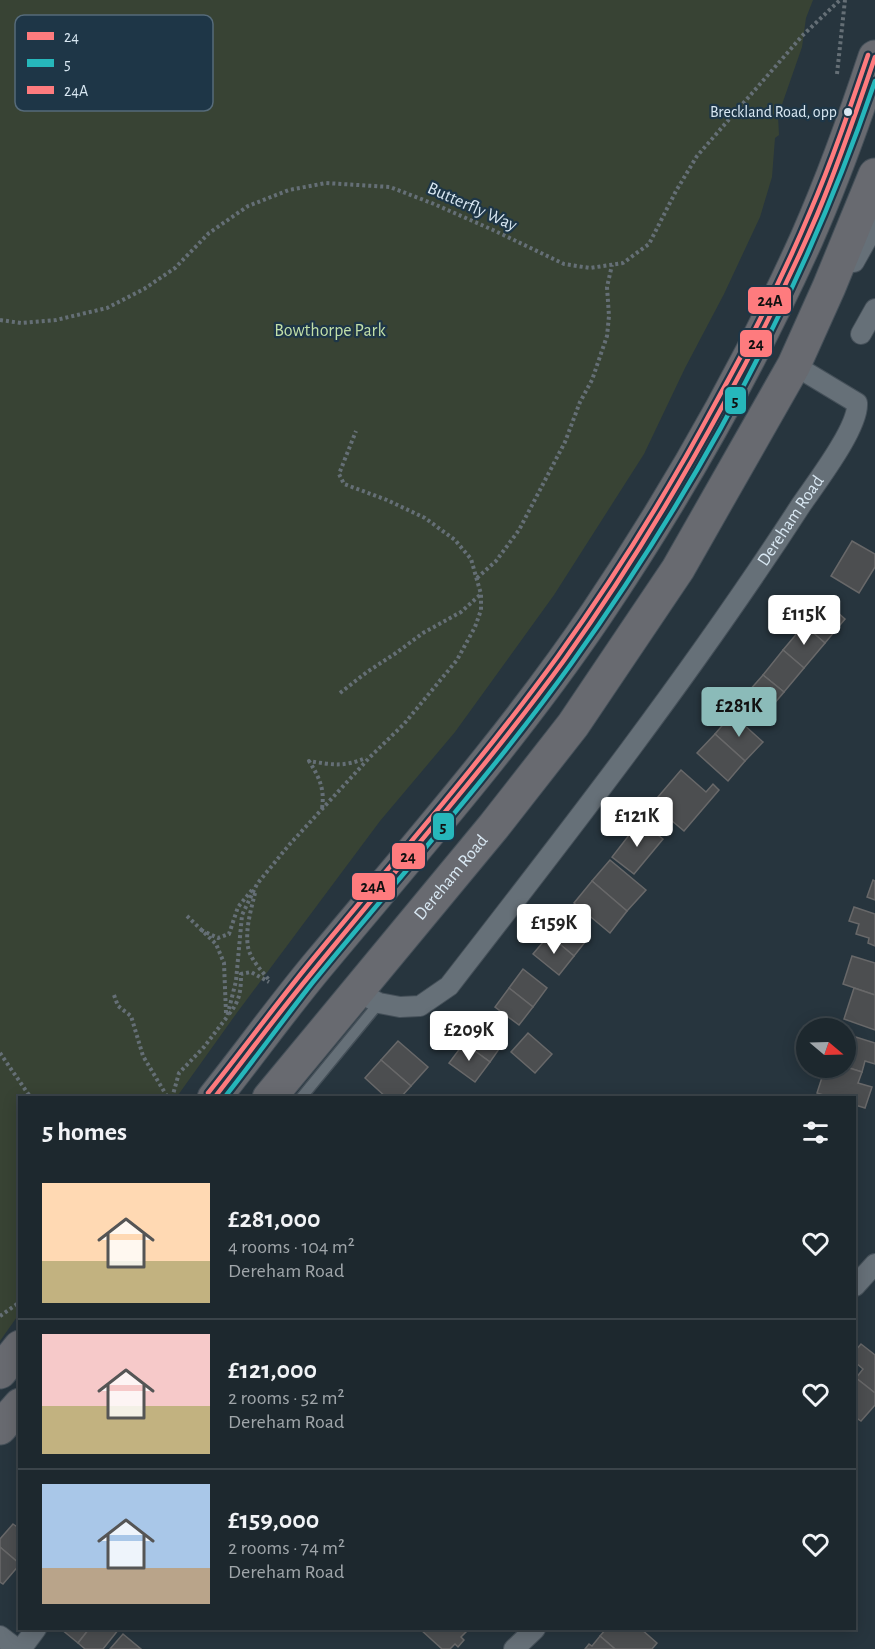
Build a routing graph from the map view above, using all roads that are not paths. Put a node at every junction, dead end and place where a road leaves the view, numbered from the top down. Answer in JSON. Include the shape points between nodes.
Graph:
{"nodes":[{"id":1,"x":875,"y":57,"type":"edge"},
{"id":2,"x":874,"y":179,"type":"edge"},
{"id":3,"x":875,"y":228,"type":"edge"},
{"id":4,"x":829,"y":287,"type":"junction"},
{"id":5,"x":779,"y":297,"type":"junction"},
{"id":6,"x":875,"y":309,"type":"edge"},
{"id":7,"x":861,"y":334,"type":"dead end"},
{"id":8,"x":794,"y":365,"type":"junction"},
{"id":9,"x":320,"y":962,"type":"junction"},
{"id":10,"x":368,"y":997,"type":"junction"},
{"id":11,"x":216,"y":1096,"type":"edge"},
{"id":12,"x":271,"y":1096,"type":"edge"},
{"id":13,"x":302,"y":1096,"type":"edge"},
{"id":14,"x":875,"y":1264,"type":"edge"},
{"id":15,"x":856,"y":1285,"type":"edge"},
{"id":16,"x":18,"y":1350,"type":"edge"},
{"id":17,"x":0,"y":1372,"type":"edge"},
{"id":18,"x":18,"y":1407,"type":"edge"},
{"id":19,"x":0,"y":1428,"type":"edge"},
{"id":20,"x":35,"y":1630,"type":"edge"},
{"id":21,"x":534,"y":1630,"type":"edge"},
{"id":22,"x":0,"y":1636,"type":"edge"},
{"id":23,"x":19,"y":1649,"type":"edge"},
{"id":24,"x":514,"y":1649,"type":"edge"}],
"edges":[{"from":1,"to":5,"type":"highway","via":[[808,236]]},
{"from":2,"to":4,"type":"highway","name":"Dereham Road"},
{"from":2,"to":5,"type":"highway","via":[[850,190],[811,274],[800,287]]},
{"from":3,"to":4,"type":"street","name":"Dereham Road","via":[[853,264]]},
{"from":4,"to":8,"type":"highway","name":"Dereham Road"},
{"from":5,"to":9,"type":"highway","via":[[698,452],[595,615],[487,761]]},
{"from":6,"to":7,"type":"street"},
{"from":8,"to":10,"type":"highway","name":"Dereham Road","via":[[678,569],[573,725]]},
{"from":8,"to":10,"type":"street","name":"Dereham Road","via":[[857,403],[858,409],[849,433],[775,546],[638,740],[449,986],[420,1006],[400,1007]]},
{"from":9,"to":10,"type":"highway"},
{"from":9,"to":11,"type":"highway"},
{"from":10,"to":12,"type":"highway","name":"Dereham Road"},
{"from":10,"to":13,"type":"lane"},
{"from":14,"to":15,"type":"street"},
{"from":16,"to":17,"type":"highway"},
{"from":18,"to":19,"type":"highway"},
{"from":20,"to":23,"type":"street"},
{"from":21,"to":24,"type":"street"},
{"from":22,"to":23,"type":"street"}]}
